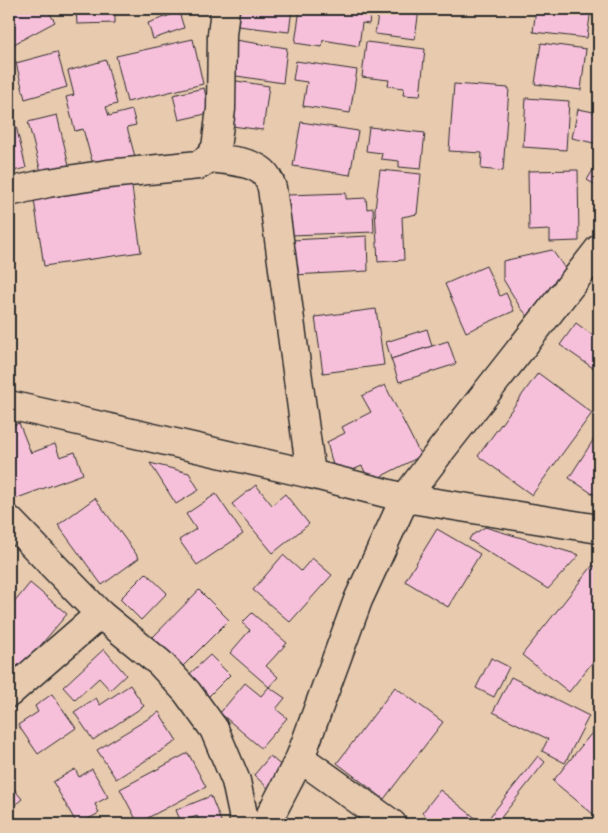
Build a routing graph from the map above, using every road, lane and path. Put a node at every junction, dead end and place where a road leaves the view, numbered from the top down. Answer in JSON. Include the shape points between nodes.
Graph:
{"nodes":[{"id":1,"x":225,"y":9,"type":"edge"},
{"id":2,"x":209,"y":158,"type":"junction"},
{"id":3,"x":9,"y":192,"type":"edge"},
{"id":4,"x":599,"y":250,"type":"edge"},
{"id":5,"x":9,"y":405,"type":"edge"},
{"id":6,"x":311,"y":474,"type":"junction"},
{"id":7,"x":405,"y":498,"type":"junction"},
{"id":8,"x":9,"y":520,"type":"edge"},
{"id":9,"x":599,"y":530,"type":"edge"},
{"id":10,"x":100,"y":614,"type":"junction"},
{"id":11,"x":9,"y":693,"type":"edge"},
{"id":12,"x":300,"y":758,"type":"junction"},
{"id":13,"x":245,"y":824,"type":"edge"},
{"id":14,"x":266,"y":824,"type":"edge"},
{"id":15,"x":392,"y":824,"type":"edge"}],
"edges":[{"from":1,"to":2,"type":"street","via":[[221,109],[216,148]]},
{"from":2,"to":3,"type":"street","via":[[199,165],[108,174]]},
{"from":2,"to":6,"type":"street","via":[[253,165],[267,176],[272,188]]},
{"from":4,"to":7,"type":"street"},
{"from":5,"to":6,"type":"street"},
{"from":6,"to":7,"type":"street"},
{"from":7,"to":9,"type":"street"},
{"from":7,"to":12,"type":"street","via":[[358,600]]},
{"from":8,"to":10,"type":"street"},
{"from":10,"to":11,"type":"street"},
{"from":10,"to":13,"type":"street","via":[[160,663],[187,692],[214,729],[236,781]]},
{"from":12,"to":14,"type":"street"},
{"from":12,"to":15,"type":"street"}]}
